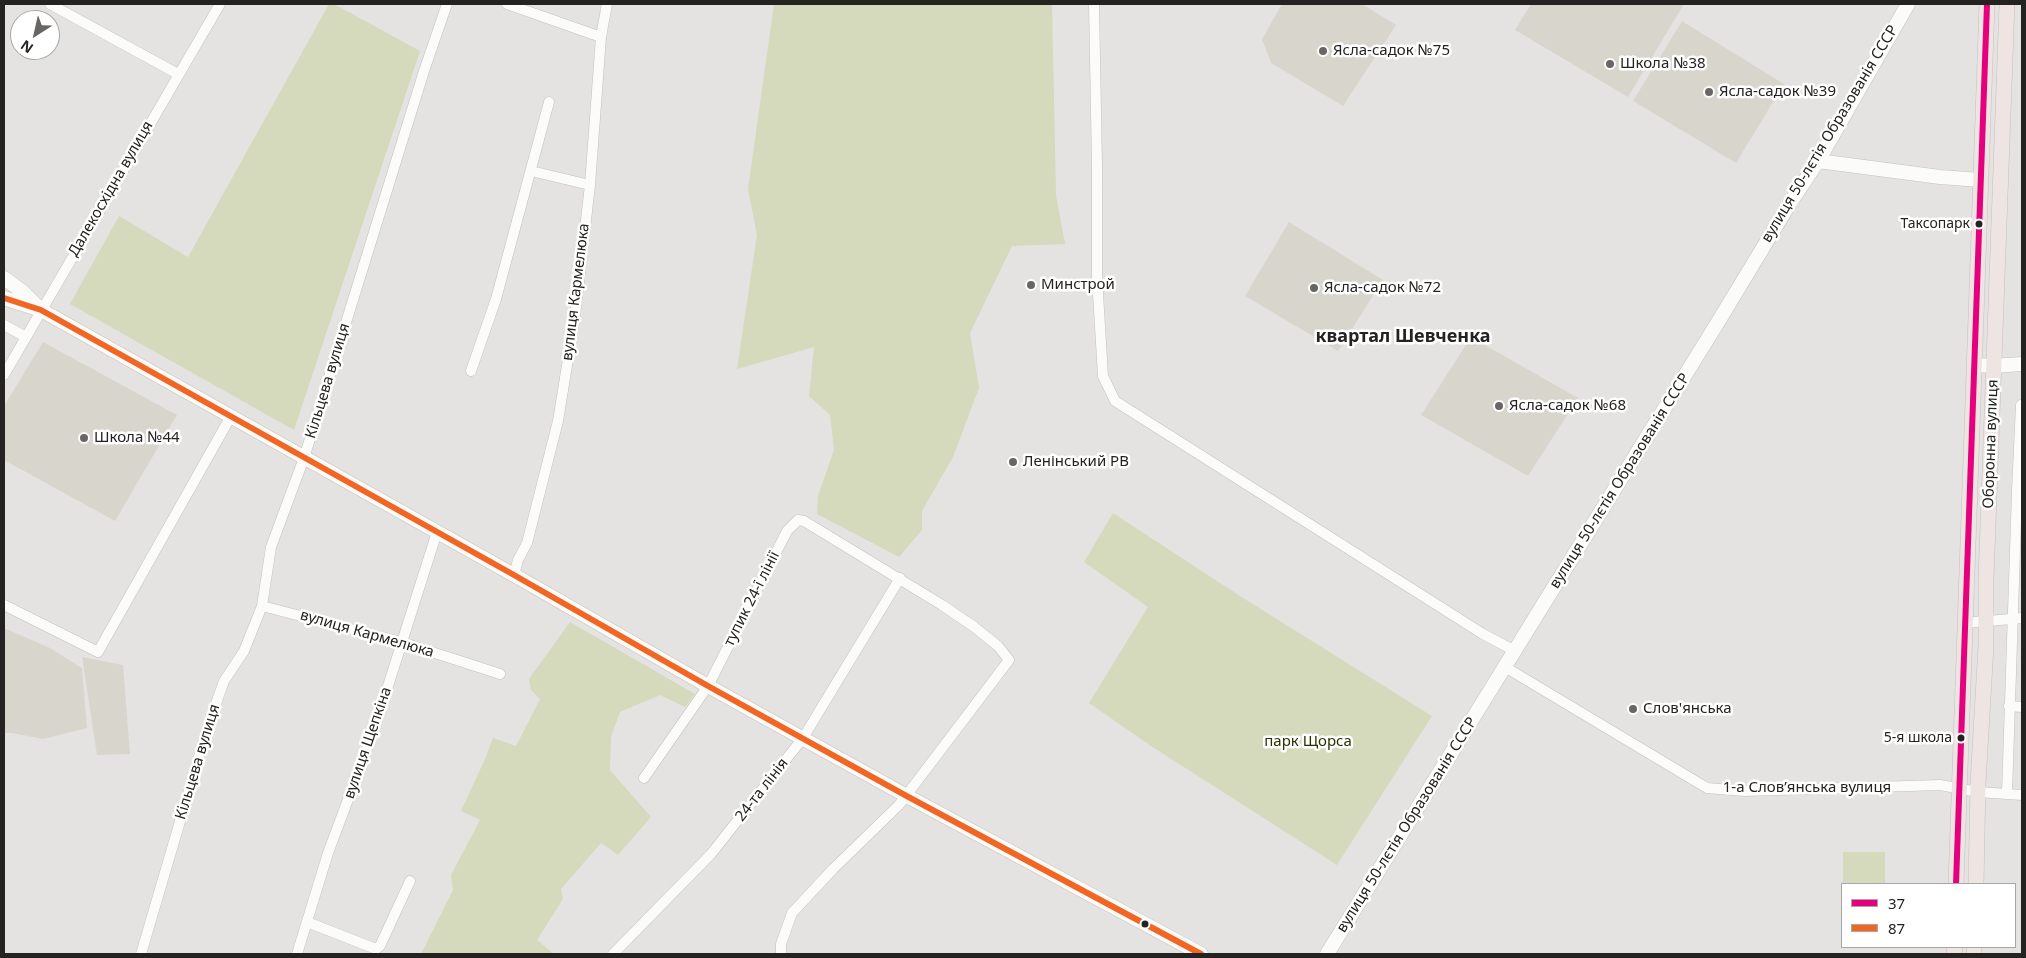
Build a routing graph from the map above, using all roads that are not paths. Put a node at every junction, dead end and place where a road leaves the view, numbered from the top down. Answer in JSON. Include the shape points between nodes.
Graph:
{"nodes":[{"id":1,"x":50,"y":4,"type":"edge"},
{"id":2,"x":220,"y":4,"type":"edge"},
{"id":3,"x":447,"y":4,"type":"edge"},
{"id":4,"x":507,"y":4,"type":"edge"},
{"id":5,"x":607,"y":4,"type":"edge"},
{"id":6,"x":1094,"y":4,"type":"edge"},
{"id":7,"x":1908,"y":4,"type":"edge"},
{"id":8,"x":1987,"y":4,"type":"edge"},
{"id":9,"x":2006,"y":4,"type":"edge"},
{"id":10,"x":601,"y":37,"type":"junction"},
{"id":11,"x":178,"y":74,"type":"junction"},
{"id":12,"x":549,"y":102,"type":"dead end"},
{"id":13,"x":1818,"y":161,"type":"junction"},
{"id":14,"x":531,"y":171,"type":"junction"},
{"id":15,"x":1980,"y":180,"type":"junction"},
{"id":16,"x":590,"y":185,"type":"junction"},
{"id":17,"x":4,"y":278,"type":"edge"},
{"id":18,"x":4,"y":298,"type":"edge"},
{"id":19,"x":42,"y":310,"type":"junction"},
{"id":20,"x":4,"y":325,"type":"edge"},
{"id":21,"x":26,"y":337,"type":"junction"},
{"id":22,"x":2022,"y":364,"type":"edge"},
{"id":23,"x":1974,"y":365,"type":"junction"},
{"id":24,"x":1993,"y":366,"type":"junction"},
{"id":25,"x":471,"y":371,"type":"dead end"},
{"id":26,"x":4,"y":375,"type":"edge"},
{"id":27,"x":2021,"y":405,"type":"edge"},
{"id":28,"x":231,"y":416,"type":"junction"},
{"id":29,"x":304,"y":458,"type":"junction"},
{"id":30,"x":2020,"y":490,"type":"edge"},
{"id":31,"x":437,"y":532,"type":"junction"},
{"id":32,"x":514,"y":575,"type":"junction"},
{"id":33,"x":900,"y":578,"type":"junction"},
{"id":34,"x":4,"y":604,"type":"edge"},
{"id":35,"x":262,"y":606,"type":"junction"},
{"id":36,"x":2018,"y":618,"type":"edge"},
{"id":37,"x":1985,"y":620,"type":"junction"},
{"id":38,"x":1965,"y":623,"type":"junction"},
{"id":39,"x":401,"y":642,"type":"junction"},
{"id":40,"x":1515,"y":651,"type":"junction"},
{"id":41,"x":1505,"y":668,"type":"junction"},
{"id":42,"x":500,"y":674,"type":"dead end"},
{"id":43,"x":708,"y":686,"type":"junction"},
{"id":44,"x":2009,"y":706,"type":"junction"},
{"id":45,"x":2022,"y":707,"type":"edge"},
{"id":46,"x":803,"y":738,"type":"junction"},
{"id":47,"x":644,"y":778,"type":"dead end"},
{"id":48,"x":1959,"y":789,"type":"junction"},
{"id":49,"x":1978,"y":792,"type":"junction"},
{"id":50,"x":2007,"y":793,"type":"junction"},
{"id":51,"x":906,"y":795,"type":"junction"},
{"id":52,"x":2022,"y":795,"type":"edge"},
{"id":53,"x":410,"y":881,"type":"dead end"},
{"id":54,"x":1956,"y":883,"type":"edge"},
{"id":55,"x":1976,"y":883,"type":"edge"},
{"id":56,"x":307,"y":922,"type":"junction"},
{"id":57,"x":141,"y":954,"type":"edge"},
{"id":58,"x":297,"y":954,"type":"edge"},
{"id":59,"x":613,"y":954,"type":"edge"},
{"id":60,"x":781,"y":954,"type":"edge"},
{"id":61,"x":1201,"y":954,"type":"edge"},
{"id":62,"x":1327,"y":954,"type":"edge"}],
"edges":[{"from":1,"to":11,"type":"street"},
{"from":2,"to":11,"type":"street","name":"Далекосхідна вулиця"},
{"from":3,"to":29,"type":"street","name":"Кільцева вулиця"},
{"from":4,"to":10,"type":"street"},
{"from":5,"to":10,"type":"street","name":"вулиця Кармелюка"},
{"from":6,"to":40,"type":"street","via":[[1097,276],[1103,376],[1115,401],[1483,634]]},
{"from":7,"to":13,"type":"main road","name":"вулиця 50-лєтія Образованія СССР"},
{"from":8,"to":15,"type":"main road","name":"Оборонна вулиця"},
{"from":9,"to":24,"type":"main road","name":"Оборонна вулиця"},
{"from":10,"to":16,"type":"street","name":"вулиця Кармелюка"},
{"from":11,"to":19,"type":"street","name":"Далекосхідна вулиця"},
{"from":12,"to":14,"type":"street"},
{"from":13,"to":15,"type":"main road"},
{"from":13,"to":40,"type":"main road","name":"вулиця 50-лєтія Образованія СССР"},
{"from":14,"to":16,"type":"street"},
{"from":14,"to":25,"type":"street","via":[[496,299]]},
{"from":15,"to":23,"type":"main road","name":"Оборонна вулиця"},
{"from":16,"to":32,"type":"street","name":"вулиця Кармелюка","via":[[575,316],[558,421],[527,542]]},
{"from":17,"to":19,"type":"main road"},
{"from":18,"to":19,"type":"main road"},
{"from":19,"to":21,"type":"street","name":"Далекосхідна вулиця"},
{"from":19,"to":28,"type":"main road"},
{"from":20,"to":21,"type":"street"},
{"from":21,"to":26,"type":"street","name":"Далекосхідна вулиця"},
{"from":22,"to":24,"type":"main road"},
{"from":23,"to":24,"type":"main road"},
{"from":23,"to":38,"type":"main road","name":"Оборонна вулиця"},
{"from":24,"to":37,"type":"main road","name":"Оборонна вулиця"},
{"from":27,"to":30,"type":"street"},
{"from":28,"to":29,"type":"main road"},
{"from":28,"to":34,"type":"street","via":[[98,652]]},
{"from":29,"to":31,"type":"main road"},
{"from":29,"to":35,"type":"street","name":"Кільцева вулиця","via":[[270,547]]},
{"from":30,"to":36,"type":"street"},
{"from":31,"to":32,"type":"main road"},
{"from":31,"to":39,"type":"street","name":"вулиця Щепкіна"},
{"from":32,"to":43,"type":"main road"},
{"from":33,"to":43,"type":"street","name":"тупик 24-ї лінії","via":[[798,520],[787,531]]},
{"from":33,"to":46,"type":"street","name":"24-та лінія"},
{"from":33,"to":51,"type":"street","via":[[973,626],[1010,660]]},
{"from":35,"to":39,"type":"street","name":"вулиця Кармелюка"},
{"from":35,"to":57,"type":"street","name":"Кільцева вулиця","via":[[244,651],[224,681],[205,734]]},
{"from":36,"to":37,"type":"street"},
{"from":36,"to":44,"type":"street"},
{"from":37,"to":38,"type":"street"},
{"from":37,"to":49,"type":"main road","name":"Оборонна вулиця"},
{"from":38,"to":48,"type":"main road","name":"Оборонна вулиця"},
{"from":39,"to":42,"type":"street","name":"вулиця Кармелюка"},
{"from":39,"to":56,"type":"street","name":"вулиця Щепкіна"},
{"from":40,"to":41,"type":"main road","name":"вулиця 50-лєтія Образованія СССР"},
{"from":41,"to":48,"type":"street","name":"1-а Слов’янська вулиця","via":[[1707,788],[1745,791],[1940,785]]},
{"from":41,"to":62,"type":"main road","name":"вулиця 50-лєтія Образованія СССР"},
{"from":43,"to":46,"type":"main road"},
{"from":43,"to":47,"type":"street","name":"тупик 24-ї лінії"},
{"from":44,"to":45,"type":"street"},
{"from":44,"to":50,"type":"street"},
{"from":46,"to":51,"type":"main road"},
{"from":46,"to":59,"type":"street","name":"24-та лінія","via":[[711,854]]},
{"from":48,"to":49,"type":"street","name":"1-а Слов’янська вулиця"},
{"from":48,"to":54,"type":"main road","name":"Оборонна вулиця"},
{"from":49,"to":50,"type":"street","name":"1-а Слов’янська вулиця"},
{"from":49,"to":55,"type":"main road","name":"Оборонна вулиця"},
{"from":50,"to":52,"type":"street","name":"1-а Слов’янська вулиця"},
{"from":51,"to":60,"type":"street","via":[[792,913],[781,944]]},
{"from":51,"to":61,"type":"main road"},
{"from":53,"to":56,"type":"street","via":[[376,949]]},
{"from":56,"to":58,"type":"street","name":"вулиця Щепкіна"}]}
